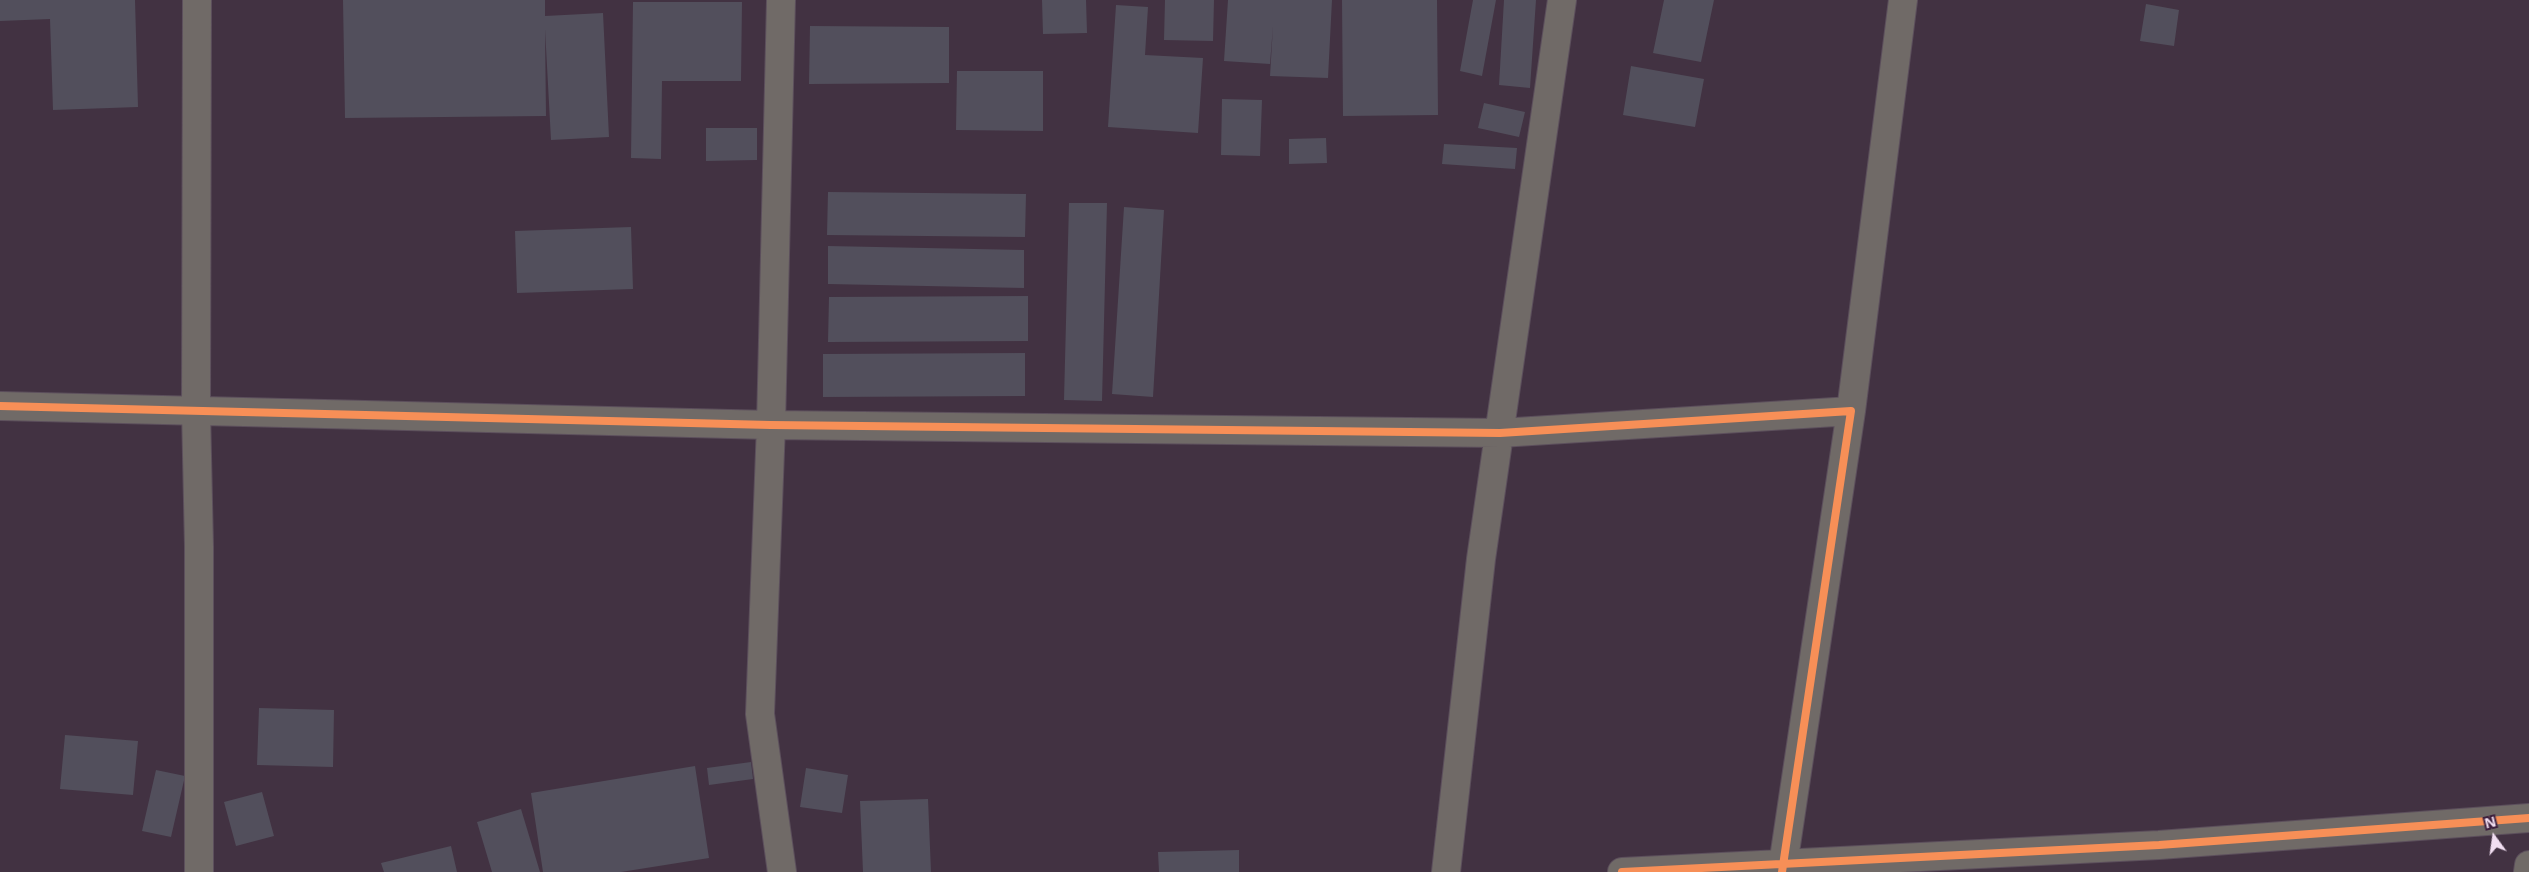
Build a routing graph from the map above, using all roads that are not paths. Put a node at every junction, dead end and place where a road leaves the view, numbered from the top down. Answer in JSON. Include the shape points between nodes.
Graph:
{"nodes":[{"id":1,"x":197,"y":0,"type":"edge"},
{"id":2,"x":781,"y":0,"type":"edge"},
{"id":3,"x":1562,"y":0,"type":"edge"},
{"id":4,"x":1903,"y":0,"type":"edge"},
{"id":5,"x":0,"y":406,"type":"edge"},
{"id":6,"x":196,"y":410,"type":"junction"},
{"id":7,"x":1851,"y":411,"type":"junction"},
{"id":8,"x":771,"y":424,"type":"junction"},
{"id":9,"x":1500,"y":433,"type":"junction"},
{"id":10,"x":2529,"y":818,"type":"edge"},
{"id":11,"x":2529,"y":866,"type":"edge"},
{"id":12,"x":1782,"y":869,"type":"edge"},
{"id":13,"x":199,"y":872,"type":"edge"},
{"id":14,"x":782,"y":872,"type":"edge"},
{"id":15,"x":1446,"y":872,"type":"edge"},
{"id":16,"x":1622,"y":872,"type":"edge"},
{"id":17,"x":2528,"y":872,"type":"edge"}],
"edges":[{"from":1,"to":6,"type":"street"},
{"from":2,"to":8,"type":"street"},
{"from":3,"to":9,"type":"street"},
{"from":4,"to":7,"type":"street"},
{"from":5,"to":6,"type":"street"},
{"from":6,"to":8,"type":"street"},
{"from":6,"to":13,"type":"street"},
{"from":7,"to":9,"type":"street"},
{"from":7,"to":12,"type":"street"},
{"from":8,"to":9,"type":"street"},
{"from":8,"to":14,"type":"street","via":[[760,714]]},
{"from":9,"to":15,"type":"street","via":[[1481,559]]},
{"from":10,"to":12,"type":"street"},
{"from":11,"to":17,"type":"street"},
{"from":12,"to":16,"type":"street"}]}
